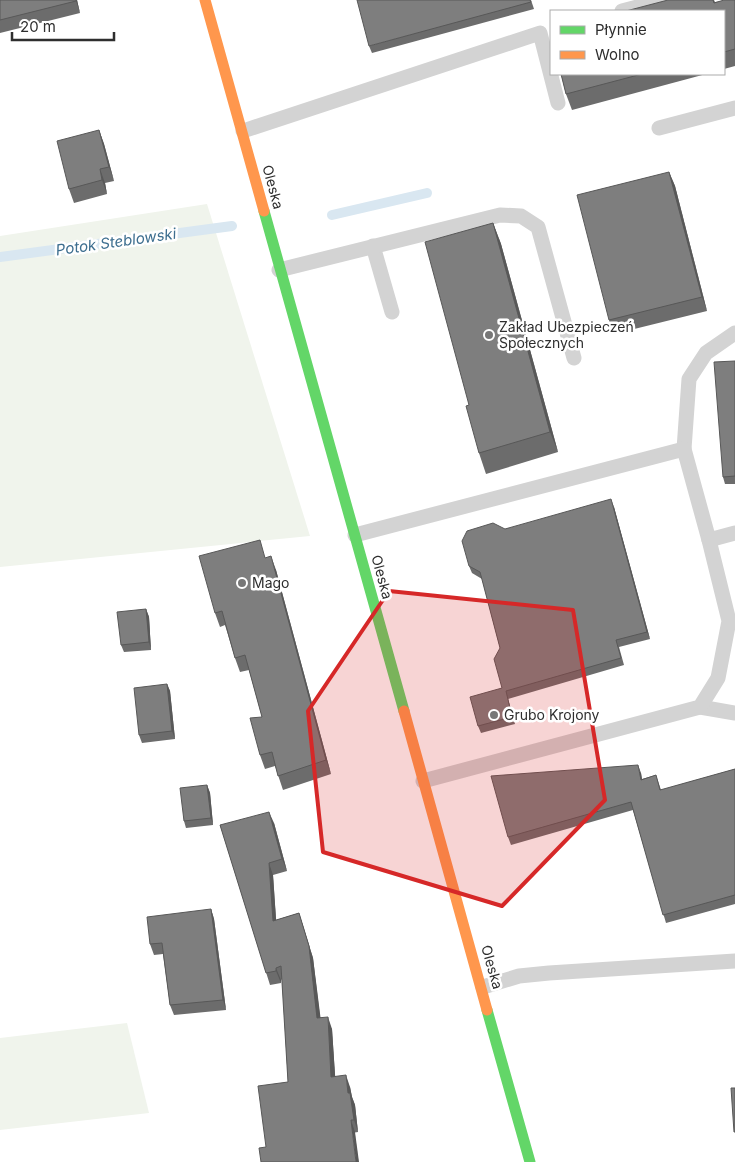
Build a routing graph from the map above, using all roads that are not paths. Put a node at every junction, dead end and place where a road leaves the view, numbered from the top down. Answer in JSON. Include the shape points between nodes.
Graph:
{"nodes":[{"id":1,"x":205,"y":0,"type":"edge"},
{"id":2,"x":664,"y":0,"type":"edge"},
{"id":3,"x":626,"y":10,"type":"edge"},
{"id":4,"x":546,"y":32,"type":"edge"},
{"id":5,"x":550,"y":56,"type":"edge"},
{"id":6,"x":553,"y":75,"type":"edge"},
{"id":7,"x":558,"y":103,"type":"dead end"},
{"id":8,"x":735,"y":108,"type":"edge"},
{"id":9,"x":658,"y":128,"type":"dead end"},
{"id":10,"x":243,"y":131,"type":"junction"},
{"id":11,"x":373,"y":246,"type":"junction"},
{"id":12,"x":279,"y":270,"type":"junction"},
{"id":13,"x":392,"y":312,"type":"dead end"},
{"id":14,"x":735,"y":333,"type":"edge"},
{"id":15,"x":574,"y":358,"type":"dead end"},
{"id":16,"x":684,"y":449,"type":"junction"},
{"id":17,"x":735,"y":533,"type":"edge"},
{"id":18,"x":355,"y":535,"type":"junction"},
{"id":19,"x":709,"y":540,"type":"junction"},
{"id":20,"x":732,"y":621,"type":"edge"},
{"id":21,"x":700,"y":707,"type":"junction"},
{"id":22,"x":735,"y":713,"type":"edge"},
{"id":23,"x":423,"y":781,"type":"junction"},
{"id":24,"x":735,"y":961,"type":"edge"},
{"id":25,"x":483,"y":987,"type":"junction"},
{"id":26,"x":530,"y":1162,"type":"edge"}],
"edges":[{"from":1,"to":10,"type":"street","name":"Oleska"},
{"from":2,"to":3,"type":"lane"},
{"from":4,"to":5,"type":"lane"},
{"from":4,"to":10,"type":"lane"},
{"from":6,"to":7,"type":"lane"},
{"from":8,"to":9,"type":"lane"},
{"from":10,"to":12,"type":"street","name":"Oleska"},
{"from":11,"to":12,"type":"lane"},
{"from":11,"to":13,"type":"lane"},
{"from":11,"to":15,"type":"lane","via":[[500,215],[521,216],[538,227]]},
{"from":12,"to":18,"type":"street","name":"Oleska"},
{"from":14,"to":16,"type":"lane","via":[[706,353],[689,379]]},
{"from":16,"to":18,"type":"lane"},
{"from":16,"to":19,"type":"lane"},
{"from":17,"to":19,"type":"lane"},
{"from":18,"to":23,"type":"street","name":"Oleska"},
{"from":19,"to":20,"type":"lane"},
{"from":20,"to":21,"type":"lane","via":[[718,678]]},
{"from":21,"to":22,"type":"lane"},
{"from":21,"to":23,"type":"lane"},
{"from":23,"to":25,"type":"street","name":"Oleska"},
{"from":24,"to":25,"type":"lane","via":[[549,972],[519,976]]},
{"from":25,"to":26,"type":"street","name":"Oleska"}]}
